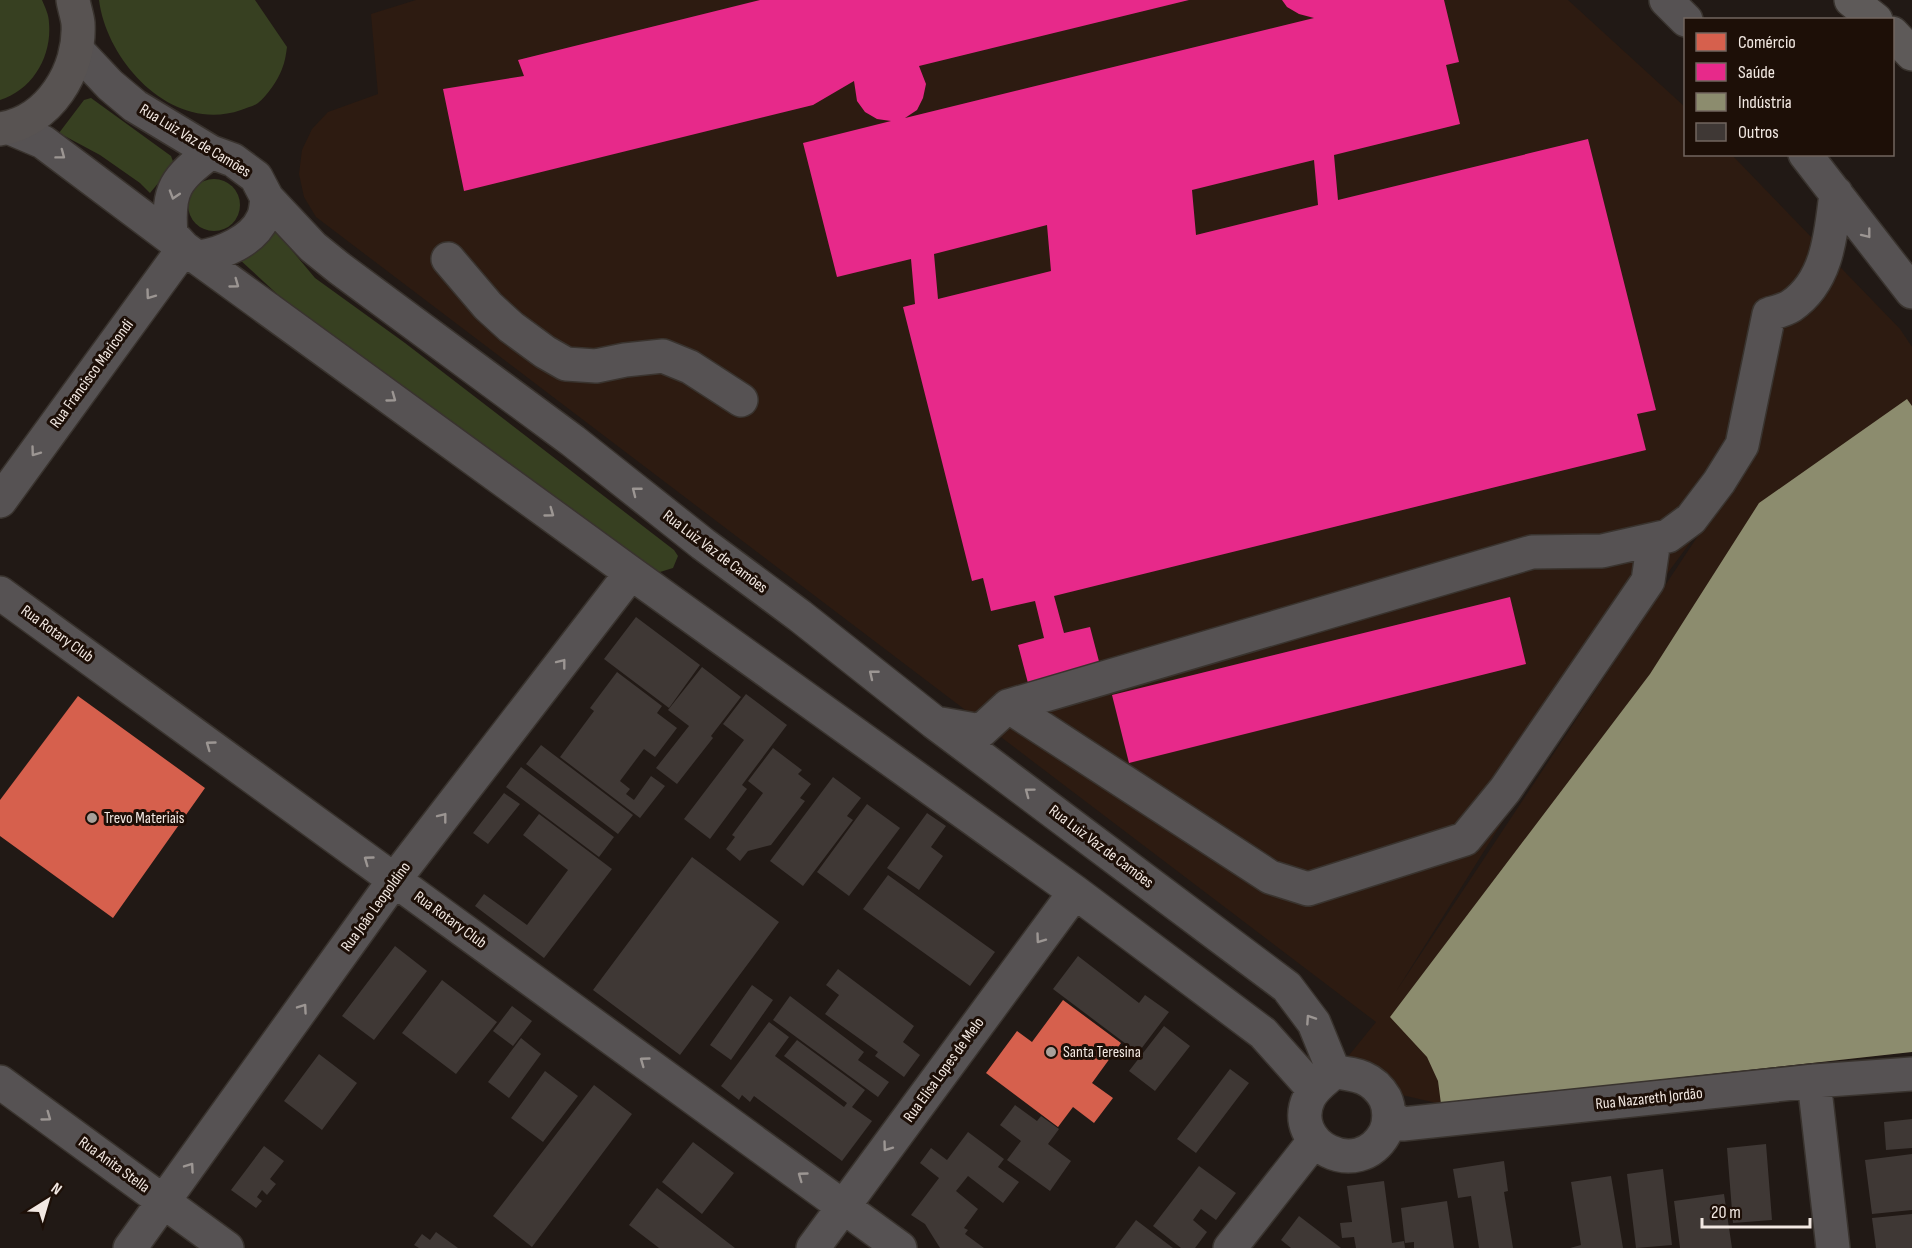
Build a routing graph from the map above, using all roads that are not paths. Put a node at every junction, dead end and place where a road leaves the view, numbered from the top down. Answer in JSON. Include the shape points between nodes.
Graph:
{"nodes":[{"id":1,"x":73,"y":0,"type":"edge"},
{"id":2,"x":1665,"y":0,"type":"edge"},
{"id":3,"x":1851,"y":0,"type":"edge"},
{"id":4,"x":1684,"y":18,"type":"edge"},
{"id":5,"x":1874,"y":18,"type":"edge"},
{"id":6,"x":1894,"y":34,"type":"edge"},
{"id":7,"x":77,"y":50,"type":"junction"},
{"id":8,"x":1912,"y":54,"type":"edge"},
{"id":9,"x":5,"y":129,"type":"edge"},
{"id":10,"x":211,"y":152,"type":"junction"},
{"id":11,"x":1807,"y":156,"type":"edge"},
{"id":12,"x":1836,"y":193,"type":"junction"},
{"id":13,"x":267,"y":198,"type":"junction"},
{"id":14,"x":191,"y":253,"type":"junction"},
{"id":15,"x":448,"y":259,"type":"dead end"},
{"id":16,"x":1912,"y":292,"type":"edge"},
{"id":17,"x":741,"y":400,"type":"dead end"},
{"id":18,"x":0,"y":501,"type":"edge"},
{"id":19,"x":1654,"y":540,"type":"junction"},
{"id":20,"x":631,"y":573,"type":"junction"},
{"id":21,"x":0,"y":593,"type":"edge"},
{"id":22,"x":1008,"y":706,"type":"junction"},
{"id":23,"x":934,"y":722,"type":"junction"},
{"id":24,"x":395,"y":879,"type":"junction"},
{"id":25,"x":1075,"y":892,"type":"junction"},
{"id":26,"x":1912,"y":1074,"type":"edge"},
{"id":27,"x":1324,"y":1081,"type":"junction"},
{"id":28,"x":1814,"y":1081,"type":"junction"},
{"id":29,"x":0,"y":1082,"type":"edge"},
{"id":30,"x":1389,"y":1116,"type":"junction"},
{"id":31,"x":1314,"y":1141,"type":"junction"},
{"id":32,"x":165,"y":1202,"type":"junction"},
{"id":33,"x":844,"y":1206,"type":"junction"},
{"id":34,"x":130,"y":1248,"type":"edge"},
{"id":35,"x":227,"y":1248,"type":"edge"},
{"id":36,"x":813,"y":1248,"type":"edge"},
{"id":37,"x":900,"y":1248,"type":"edge"},
{"id":38,"x":1230,"y":1248,"type":"edge"},
{"id":39,"x":1833,"y":1248,"type":"edge"}],
"edges":[{"from":1,"to":7,"type":"main road","via":[[78,22]]},
{"from":2,"to":4,"type":"street"},
{"from":3,"to":5,"type":"highway"},
{"from":6,"to":8,"type":"highway"},
{"from":7,"to":9,"type":"main road","via":[[69,75],[54,98],[34,116]]},
{"from":7,"to":10,"type":"street","name":"Rua Luiz Vaz de Camões","via":[[135,106]]},
{"from":9,"to":14,"type":"street","one_way":true,"via":[[43,142]]},
{"from":10,"to":13,"type":"street","name":"Rua Luiz Vaz de Camões","via":[[233,160],[256,177]]},
{"from":10,"to":14,"type":"street","one_way":true,"via":[[180,179],[171,196],[171,234]]},
{"from":11,"to":12,"type":"street"},
{"from":12,"to":16,"type":"street","one_way":true},
{"from":12,"to":19,"type":"street","via":[[1827,256],[1809,291],[1790,308],[1769,314],[1742,445],[1691,519],[1668,536]]},
{"from":13,"to":14,"type":"street","via":[[263,219],[235,246],[216,254]]},
{"from":23,"to":13,"type":"street","name":"Rua Luiz Vaz de Camões","one_way":true,"via":[[573,441],[339,268],[313,247]]},
{"from":14,"to":18,"type":"street","name":"Rua Francisco Maricondi","one_way":true},
{"from":14,"to":20,"type":"street","one_way":true},
{"from":15,"to":17,"type":"street","via":[[511,327],[566,364],[596,366],[663,356],[690,367]]},
{"from":19,"to":22,"type":"street","via":[[1602,551],[1532,552]]},
{"from":19,"to":22,"type":"street","via":[[1648,581],[1505,790],[1465,838],[1308,889],[1270,877]]},
{"from":24,"to":20,"type":"street","name":"Rua João Leopoldino","one_way":true},
{"from":20,"to":25,"type":"street"},
{"from":24,"to":21,"type":"street","name":"Rua Rotary Club","one_way":true},
{"from":22,"to":23,"type":"street","via":[[981,732]]},
{"from":27,"to":23,"type":"street","name":"Rua Luiz Vaz de Camões","one_way":true,"via":[[1314,1023],[1287,987]]},
{"from":32,"to":24,"type":"street","name":"Rua João Leopoldino","one_way":true},
{"from":33,"to":24,"type":"street","name":"Rua Rotary Club","one_way":true},
{"from":25,"to":27,"type":"street"},
{"from":25,"to":33,"type":"street","name":"Rua Elisa Lopes de Melo","one_way":true},
{"from":26,"to":28,"type":"street","name":"Rua Nazareth Jordão"},
{"from":27,"to":30,"type":"street","via":[[1355,1074],[1369,1079],[1380,1089]]},
{"from":27,"to":31,"type":"street","via":[[1308,1100],[1305,1114]]},
{"from":28,"to":30,"type":"street","name":"Rua Nazareth Jordão","via":[[1403,1124]]},
{"from":28,"to":39,"type":"street"},
{"from":29,"to":32,"type":"street","name":"Rua Anita Stella","one_way":true},
{"from":30,"to":31,"type":"street","via":[[1379,1143],[1354,1157],[1325,1151]]},
{"from":31,"to":38,"type":"street"},
{"from":32,"to":34,"type":"street","name":"Rua João Leopoldino"},
{"from":32,"to":35,"type":"street","name":"Rua Anita Stella"},
{"from":33,"to":36,"type":"street","name":"Rua Elisa Lopes de Melo"},
{"from":33,"to":37,"type":"street","name":"Rua Rotary Club"}]}
